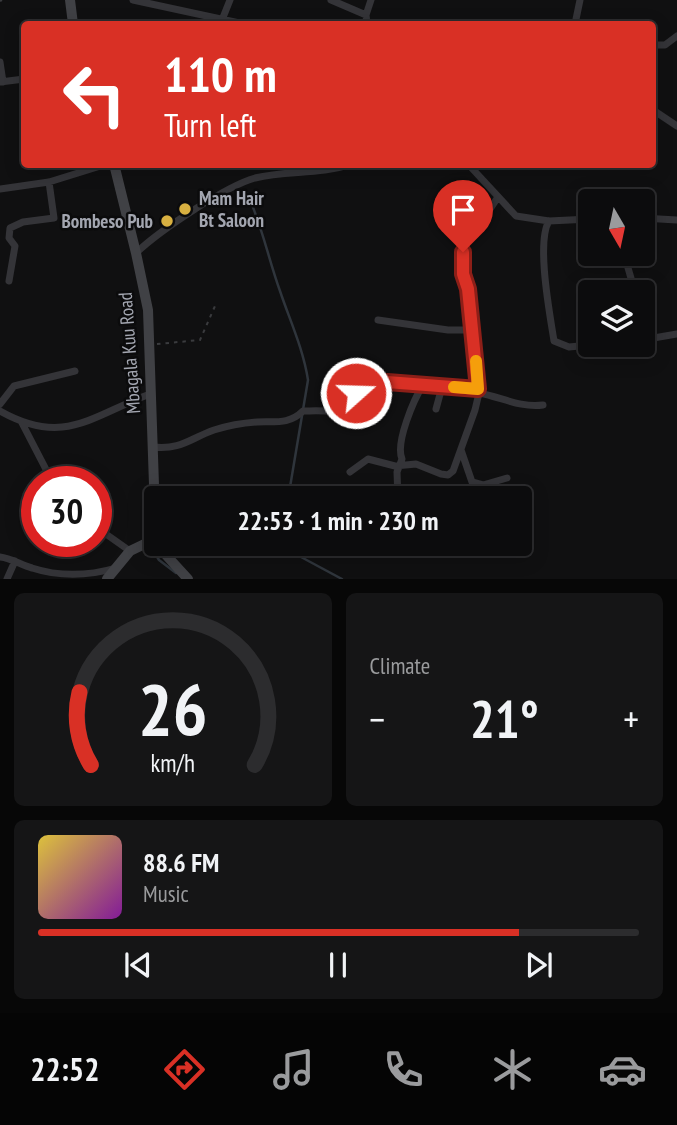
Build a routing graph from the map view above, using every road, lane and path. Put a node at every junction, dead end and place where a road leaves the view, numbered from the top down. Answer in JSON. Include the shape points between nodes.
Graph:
{"nodes":[{"id":1,"x":70,"y":0,"type":"edge"},
{"id":2,"x":133,"y":0,"type":"edge"},
{"id":3,"x":230,"y":0,"type":"edge"},
{"id":4,"x":331,"y":0,"type":"edge"},
{"id":5,"x":371,"y":0,"type":"edge"},
{"id":6,"x":580,"y":0,"type":"edge"},
{"id":7,"x":366,"y":15,"type":"junction"},
{"id":8,"x":222,"y":20,"type":"junction"},
{"id":9,"x":73,"y":21,"type":"edge"},
{"id":10,"x":228,"y":21,"type":"edge"},
{"id":11,"x":367,"y":21,"type":"edge"},
{"id":12,"x":576,"y":21,"type":"edge"},
{"id":13,"x":677,"y":36,"type":"edge"},
{"id":14,"x":656,"y":45,"type":"edge"},
{"id":15,"x":0,"y":62,"type":"edge"},
{"id":16,"x":21,"y":79,"type":"edge"},
{"id":17,"x":2,"y":82,"type":"edge"},
{"id":18,"x":656,"y":112,"type":"edge"},
{"id":19,"x":677,"y":126,"type":"edge"},
{"id":20,"x":95,"y":168,"type":"edge"},
{"id":21,"x":115,"y":168,"type":"edge"},
{"id":22,"x":334,"y":168,"type":"edge"},
{"id":23,"x":472,"y":168,"type":"edge"},
{"id":24,"x":49,"y":183,"type":"junction"},
{"id":25,"x":0,"y":189,"type":"edge"},
{"id":26,"x":498,"y":197,"type":"junction"},
{"id":27,"x":655,"y":219,"type":"edge"},
{"id":28,"x":578,"y":220,"type":"edge"},
{"id":29,"x":677,"y":220,"type":"edge"},
{"id":30,"x":549,"y":221,"type":"junction"},
{"id":31,"x":136,"y":253,"type":"junction"},
{"id":32,"x":9,"y":281,"type":"dead end"},
{"id":33,"x":215,"y":306,"type":"dead end"},
{"id":34,"x":379,"y":320,"type":"dead end"},
{"id":35,"x":472,"y":330,"type":"junction"},
{"id":36,"x":677,"y":334,"type":"edge"},
{"id":37,"x":655,"y":339,"type":"edge"},
{"id":38,"x":149,"y":344,"type":"junction"},
{"id":39,"x":578,"y":347,"type":"edge"},
{"id":40,"x":75,"y":371,"type":"dead end"},
{"id":41,"x":423,"y":385,"type":"junction"},
{"id":42,"x":442,"y":387,"type":"junction"},
{"id":43,"x":479,"y":391,"type":"junction"},
{"id":44,"x":150,"y":394,"type":"junction"},
{"id":45,"x":0,"y":404,"type":"edge"},
{"id":46,"x":543,"y":405,"type":"dead end"},
{"id":47,"x":436,"y":409,"type":"dead end"},
{"id":48,"x":0,"y":411,"type":"edge"},
{"id":49,"x":23,"y":423,"type":"junction"},
{"id":50,"x":153,"y":447,"type":"junction"},
{"id":51,"x":460,"y":449,"type":"junction"},
{"id":52,"x":400,"y":464,"type":"junction"},
{"id":53,"x":44,"y":466,"type":"edge"},
{"id":54,"x":350,"y":472,"type":"dead end"},
{"id":55,"x":507,"y":478,"type":"dead end"},
{"id":56,"x":154,"y":486,"type":"edge"},
{"id":57,"x":397,"y":486,"type":"edge"},
{"id":58,"x":112,"y":538,"type":"edge"},
{"id":59,"x":144,"y":546,"type":"edge"},
{"id":60,"x":130,"y":551,"type":"junction"},
{"id":61,"x":168,"y":556,"type":"edge"},
{"id":62,"x":0,"y":557,"type":"edge"},
{"id":63,"x":15,"y":561,"type":"junction"},
{"id":64,"x":117,"y":568,"type":"junction"},
{"id":65,"x":7,"y":579,"type":"edge"},
{"id":66,"x":107,"y":579,"type":"edge"},
{"id":67,"x":188,"y":579,"type":"edge"}],
"edges":[{"from":1,"to":9,"type":"street"},
{"from":2,"to":8,"type":"street"},
{"from":3,"to":8,"type":"street"},
{"from":4,"to":7,"type":"street"},
{"from":5,"to":7,"type":"street"},
{"from":6,"to":12,"type":"street"},
{"from":7,"to":11,"type":"street"},
{"from":8,"to":10,"type":"street"},
{"from":13,"to":14,"type":"street","via":[[665,45]]},
{"from":15,"to":17,"type":"street"},
{"from":16,"to":17,"type":"street"},
{"from":18,"to":19,"type":"street"},
{"from":20,"to":24,"type":"street"},
{"from":21,"to":31,"type":"street","name":"Mbagala Kuu Road"},
{"from":22,"to":31,"type":"street","via":[[244,183],[163,231]]},
{"from":23,"to":26,"type":"street"},
{"from":24,"to":25,"type":"street"},
{"from":24,"to":32,"type":"street","via":[[53,219],[10,228],[9,238],[15,246]]},
{"from":26,"to":30,"type":"street","via":[[516,216]]},
{"from":26,"to":35,"type":"street","via":[[470,239],[460,240]]},
{"from":27,"to":29,"type":"street"},
{"from":28,"to":30,"type":"street"},
{"from":30,"to":39,"type":"street","via":[[542,249],[554,341]]},
{"from":31,"to":38,"type":"street","name":"Mbagala Kuu Road","via":[[148,310]]},
{"from":33,"to":38,"type":"path","via":[[200,340]]},
{"from":34,"to":35,"type":"street"},
{"from":35,"to":43,"type":"street"},
{"from":36,"to":37,"type":"street"},
{"from":38,"to":44,"type":"street","name":"Mbagala Kuu Road"},
{"from":40,"to":45,"type":"street","via":[[14,386]]},
{"from":41,"to":42,"type":"street"},
{"from":41,"to":50,"type":"street","via":[[387,382],[358,389],[358,410],[349,416],[303,411],[296,419],[225,427],[176,447]]},
{"from":41,"to":52,"type":"street","via":[[405,428]]},
{"from":42,"to":43,"type":"street"},
{"from":42,"to":47,"type":"street"},
{"from":43,"to":46,"type":"street","via":[[515,404]]},
{"from":43,"to":51,"type":"street"},
{"from":44,"to":49,"type":"street","via":[[71,426]]},
{"from":44,"to":50,"type":"street","name":"Mbagala Kuu Road"},
{"from":48,"to":49,"type":"street"},
{"from":49,"to":53,"type":"street"},
{"from":50,"to":56,"type":"street","name":"Mbagala Kuu Road"},
{"from":51,"to":52,"type":"street","via":[[448,475],[416,464]]},
{"from":51,"to":55,"type":"street","via":[[472,482],[483,485]]},
{"from":52,"to":54,"type":"street","via":[[368,459]]},
{"from":52,"to":57,"type":"street"},
{"from":58,"to":60,"type":"street"},
{"from":59,"to":60,"type":"street"},
{"from":60,"to":64,"type":"street"},
{"from":61,"to":67,"type":"street"},
{"from":62,"to":63,"type":"street"},
{"from":63,"to":64,"type":"street","via":[[64,575]]},
{"from":63,"to":65,"type":"street"},
{"from":64,"to":66,"type":"street"}]}
